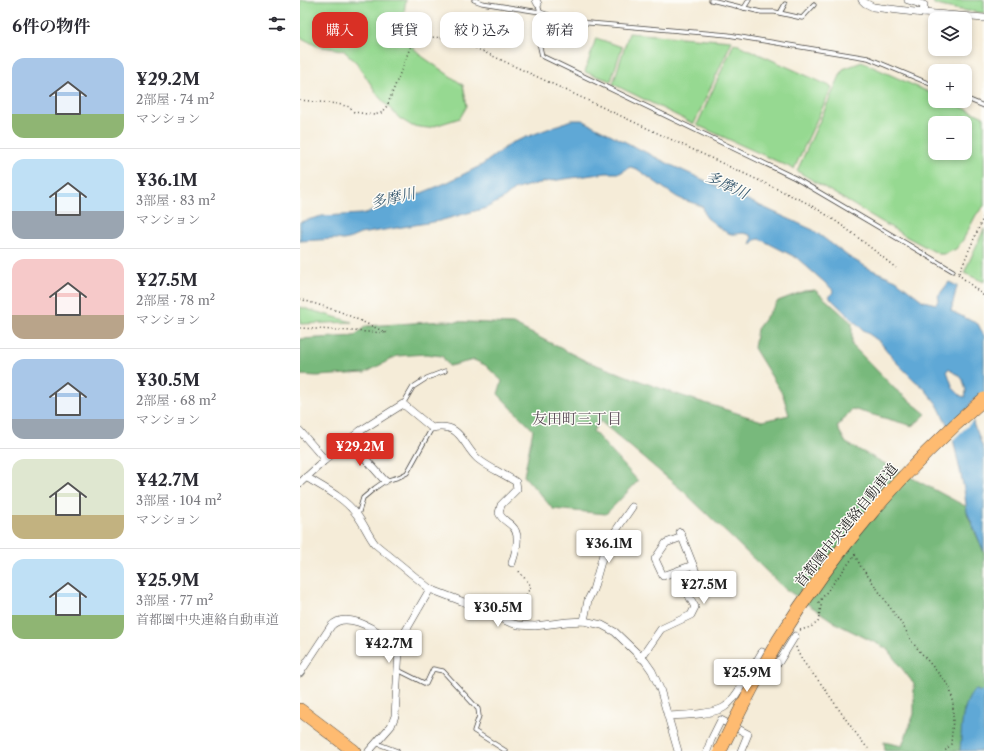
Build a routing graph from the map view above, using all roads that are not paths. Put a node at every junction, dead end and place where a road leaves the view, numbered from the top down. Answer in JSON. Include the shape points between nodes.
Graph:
{"nodes":[{"id":1,"x":474,"y":0,"type":"edge"},
{"id":2,"x":711,"y":0,"type":"edge"},
{"id":3,"x":749,"y":0,"type":"edge"},
{"id":4,"x":862,"y":0,"type":"edge"},
{"id":5,"x":908,"y":0,"type":"edge"},
{"id":6,"x":537,"y":2,"type":"edge"},
{"id":7,"x":926,"y":3,"type":"edge"},
{"id":8,"x":785,"y":4,"type":"dead end"},
{"id":9,"x":814,"y":5,"type":"dead end"},
{"id":10,"x":744,"y":8,"type":"junction"},
{"id":11,"x":540,"y":12,"type":"joint"},
{"id":12,"x":780,"y":13,"type":"junction"},
{"id":13,"x":923,"y":13,"type":"junction"},
{"id":14,"x":984,"y":18,"type":"edge"},
{"id":15,"x":588,"y":23,"type":"edge"},
{"id":16,"x":540,"y":48,"type":"edge"},
{"id":17,"x":928,"y":83,"type":"edge"},
{"id":18,"x":972,"y":101,"type":"edge"},
{"id":19,"x":984,"y":106,"type":"edge"},
{"id":20,"x":953,"y":271,"type":"road end"},
{"id":21,"x":445,"y":371,"type":"dead end"},
{"id":22,"x":984,"y":398,"type":"edge"},
{"id":23,"x":403,"y":404,"type":"junction"},
{"id":24,"x":984,"y":405,"type":"edge"},
{"id":25,"x":432,"y":428,"type":"junction"},
{"id":26,"x":300,"y":431,"type":"edge"},
{"id":27,"x":349,"y":440,"type":"junction"},
{"id":28,"x":325,"y":460,"type":"junction"},
{"id":29,"x":306,"y":477,"type":"junction"},
{"id":30,"x":385,"y":481,"type":"junction"},
{"id":31,"x":300,"y":483,"type":"edge"},
{"id":32,"x":632,"y":507,"type":"dead end"},
{"id":33,"x":358,"y":515,"type":"junction"},
{"id":34,"x":512,"y":564,"type":"road end"},
{"id":35,"x":693,"y":565,"type":"junction"},
{"id":36,"x":430,"y":589,"type":"junction"},
{"id":37,"x":584,"y":621,"type":"junction"},
{"id":38,"x":795,"y":636,"type":"road end"},
{"id":39,"x":400,"y":642,"type":"junction"},
{"id":40,"x":641,"y":658,"type":"junction"},
{"id":41,"x":398,"y":670,"type":"junction"},
{"id":42,"x":300,"y":673,"type":"edge"},
{"id":43,"x":300,"y":710,"type":"edge"},
{"id":44,"x":669,"y":716,"type":"junction"},
{"id":45,"x":376,"y":742,"type":"junction"},
{"id":46,"x":676,"y":750,"type":"edge"},
{"id":47,"x":354,"y":751,"type":"edge"},
{"id":48,"x":369,"y":751,"type":"edge"},
{"id":49,"x":397,"y":751,"type":"edge"},
{"id":50,"x":506,"y":751,"type":"edge"},
{"id":51,"x":707,"y":751,"type":"edge"},
{"id":52,"x":720,"y":751,"type":"edge"},
{"id":53,"x":726,"y":751,"type":"edge"},
{"id":54,"x":741,"y":751,"type":"edge"}],
"edges":[{"from":1,"to":11,"type":"lane"},
{"from":2,"to":10,"type":"lane"},
{"from":3,"to":10,"type":"lane"},
{"from":4,"to":13,"type":"street","via":[[873,6]]},
{"from":5,"to":7,"type":"street"},
{"from":6,"to":11,"type":"lane"},
{"from":7,"to":13,"type":"street"},
{"from":8,"to":12,"type":"lane"},
{"from":9,"to":12,"type":"lane","via":[[802,18]]},
{"from":10,"to":12,"type":"lane"},
{"from":13,"to":14,"type":"street"},
{"from":15,"to":17,"type":"lane","via":[[728,35],[868,58]]},
{"from":16,"to":20,"type":"lane","via":[[542,56],[795,178]]},
{"from":18,"to":19,"type":"lane"},
{"from":21,"to":23,"type":"lane","via":[[413,387]]},
{"from":22,"to":52,"type":"highway","name":"首都圏中央連絡自動車道","bridge":true,"via":[[913,467],[824,573],[762,668]]},
{"from":23,"to":25,"type":"street"},
{"from":23,"to":27,"type":"street"},
{"from":24,"to":53,"type":"highway","name":"首都圏中央連絡自動車道","via":[[916,470],[828,575],[766,670]]},
{"from":25,"to":30,"type":"lane","via":[[407,473]]},
{"from":25,"to":34,"type":"street","via":[[441,426],[461,436],[478,458],[516,482],[517,489],[498,513],[516,531],[518,543]]},
{"from":26,"to":28,"type":"street"},
{"from":27,"to":28,"type":"street"},
{"from":27,"to":30,"type":"street"},
{"from":28,"to":29,"type":"street"},
{"from":29,"to":31,"type":"street"},
{"from":29,"to":33,"type":"street","via":[[340,498]]},
{"from":30,"to":33,"type":"lane","via":[[363,498]]},
{"from":32,"to":37,"type":"street","via":[[608,542],[588,600]]},
{"from":33,"to":36,"type":"street","via":[[375,544]]},
{"from":35,"to":35,"type":"street","via":[[681,534],[666,543],[655,559],[663,576]]},
{"from":35,"to":40,"type":"street","via":[[699,580],[688,596],[695,607],[691,614],[661,629]]},
{"from":36,"to":37,"type":"street","via":[[518,625],[535,626]]},
{"from":36,"to":39,"type":"street"},
{"from":37,"to":40,"type":"street","via":[[602,625],[615,632]]},
{"from":38,"to":44,"type":"street","via":[[779,662],[762,652],[732,700],[724,708]]},
{"from":39,"to":41,"type":"street"},
{"from":39,"to":42,"type":"street","via":[[393,642],[359,622],[337,621]]},
{"from":40,"to":44,"type":"street","via":[[655,676]]},
{"from":41,"to":45,"type":"street","via":[[395,716],[391,726]]},
{"from":41,"to":50,"type":"lane","via":[[426,684],[433,669],[443,671],[478,709],[479,716],[474,731]]},
{"from":43,"to":47,"type":"highway"},
{"from":44,"to":46,"type":"street"},
{"from":45,"to":48,"type":"street"},
{"from":45,"to":49,"type":"lane"},
{"from":51,"to":54,"type":"street","via":[[721,720],[748,734]]}]}
